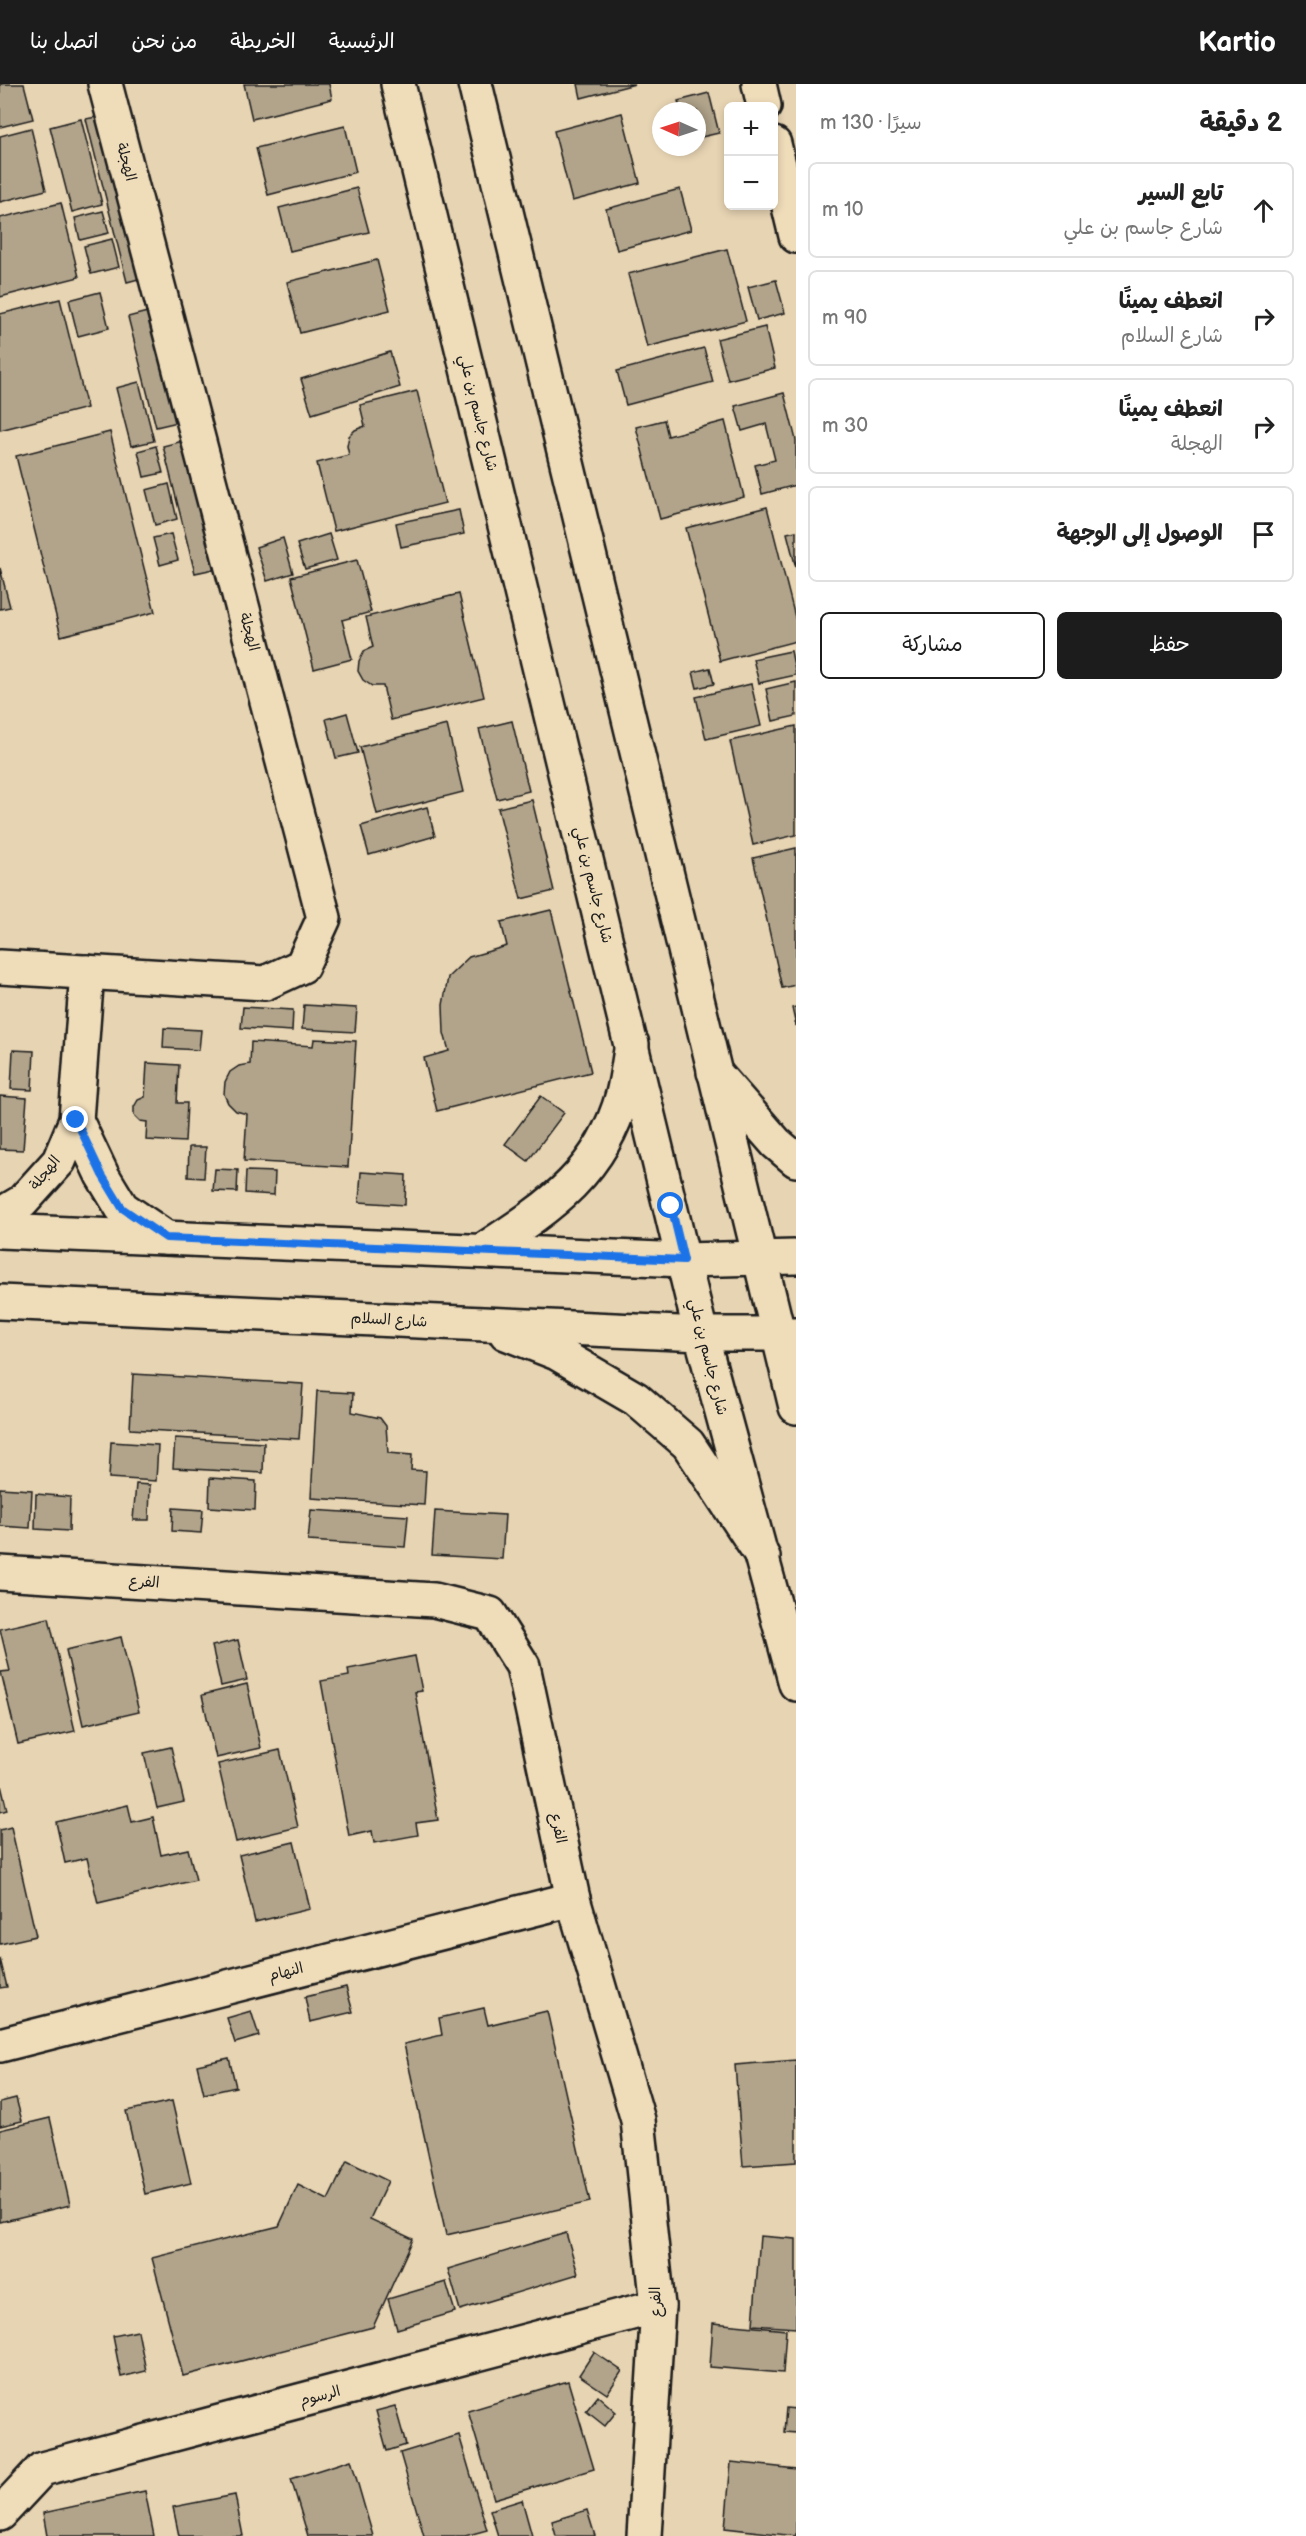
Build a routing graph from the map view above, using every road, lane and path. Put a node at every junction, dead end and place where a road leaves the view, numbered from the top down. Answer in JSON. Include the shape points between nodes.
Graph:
{"nodes":[{"id":1,"x":105,"y":84,"type":"edge"},
{"id":2,"x":398,"y":84,"type":"edge"},
{"id":3,"x":475,"y":84,"type":"edge"},
{"id":4,"x":759,"y":84,"type":"edge"},
{"id":5,"x":763,"y":102,"type":"edge"},
{"id":6,"x":777,"y":156,"type":"edge"},
{"id":7,"x":796,"y":236,"type":"edge"},
{"id":8,"x":0,"y":967,"type":"edge"},
{"id":9,"x":87,"y":972,"type":"junction"},
{"id":10,"x":632,"y":1044,"type":"junction"},
{"id":11,"x":714,"y":1072,"type":"junction"},
{"id":12,"x":76,"y":1120,"type":"junction"},
{"id":13,"x":796,"y":1160,"type":"edge"},
{"id":14,"x":0,"y":1215,"type":"edge"},
{"id":15,"x":0,"y":1231,"type":"edge"},
{"id":16,"x":166,"y":1238,"type":"junction"},
{"id":17,"x":482,"y":1251,"type":"junction"},
{"id":18,"x":796,"y":1257,"type":"edge"},
{"id":19,"x":760,"y":1258,"type":"junction"},
{"id":20,"x":684,"y":1260,"type":"junction"},
{"id":21,"x":0,"y":1302,"type":"edge"},
{"id":22,"x":485,"y":1324,"type":"junction"},
{"id":23,"x":701,"y":1334,"type":"junction"},
{"id":24,"x":787,"y":1334,"type":"edge"},
{"id":25,"x":796,"y":1407,"type":"edge"},
{"id":26,"x":763,"y":1557,"type":"junction"},
{"id":27,"x":0,"y":1573,"type":"edge"},
{"id":28,"x":796,"y":1684,"type":"edge"},
{"id":29,"x":573,"y":1899,"type":"junction"},
{"id":30,"x":0,"y":2045,"type":"edge"},
{"id":31,"x":658,"y":2306,"type":"junction"},
{"id":32,"x":0,"y":2514,"type":"edge"},
{"id":33,"x":644,"y":2536,"type":"edge"}],
"edges":[{"from":1,"to":9,"type":"street","name":"الهجلة","via":[[324,918],[302,966],[265,983]]},
{"from":2,"to":10,"type":"street","name":"شارع جاسم بن علي"},
{"from":3,"to":11,"type":"street"},
{"from":4,"to":5,"type":"street"},
{"from":6,"to":7,"type":"street"},
{"from":8,"to":9,"type":"street","name":"الهجلة"},
{"from":9,"to":12,"type":"street","name":"الهجلة"},
{"from":10,"to":17,"type":"street","via":[[623,1095],[604,1142],[585,1172],[544,1211]]},
{"from":10,"to":20,"type":"street","name":"شارع جاسم بن علي"},
{"from":11,"to":13,"type":"street","via":[[776,1143]]},
{"from":11,"to":19,"type":"street"},
{"from":12,"to":14,"type":"street","name":"الهجلة","via":[[59,1161],[22,1202]]},
{"from":12,"to":16,"type":"street","name":"الهجلة","via":[[122,1208]]},
{"from":15,"to":16,"type":"street"},
{"from":16,"to":17,"type":"street"},
{"from":17,"to":20,"type":"street"},
{"from":18,"to":19,"type":"street"},
{"from":19,"to":20,"type":"street"},
{"from":19,"to":24,"type":"street"},
{"from":20,"to":23,"type":"street","name":"شارع جاسم بن علي"},
{"from":21,"to":22,"type":"street","name":"شارع السلام"},
{"from":22,"to":23,"type":"street","name":"شارع السلام"},
{"from":22,"to":26,"type":"street","via":[[557,1353],[636,1399],[688,1444]]},
{"from":23,"to":24,"type":"street","name":"شارع السلام"},
{"from":23,"to":26,"type":"street","name":"شارع جاسم بن علي"},
{"from":24,"to":25,"type":"street"},
{"from":26,"to":28,"type":"street","name":"شارع جاسم بن علي"},
{"from":27,"to":29,"type":"street","name":"الفرع","via":[[434,1600],[490,1614],[524,1666]]},
{"from":29,"to":30,"type":"street","name":"النهام"},
{"from":29,"to":31,"type":"street","name":"الفرع","via":[[638,2120]]},
{"from":31,"to":32,"type":"street","name":"الرسوم","via":[[42,2469]]},
{"from":31,"to":33,"type":"street","name":"الفرع"}]}
